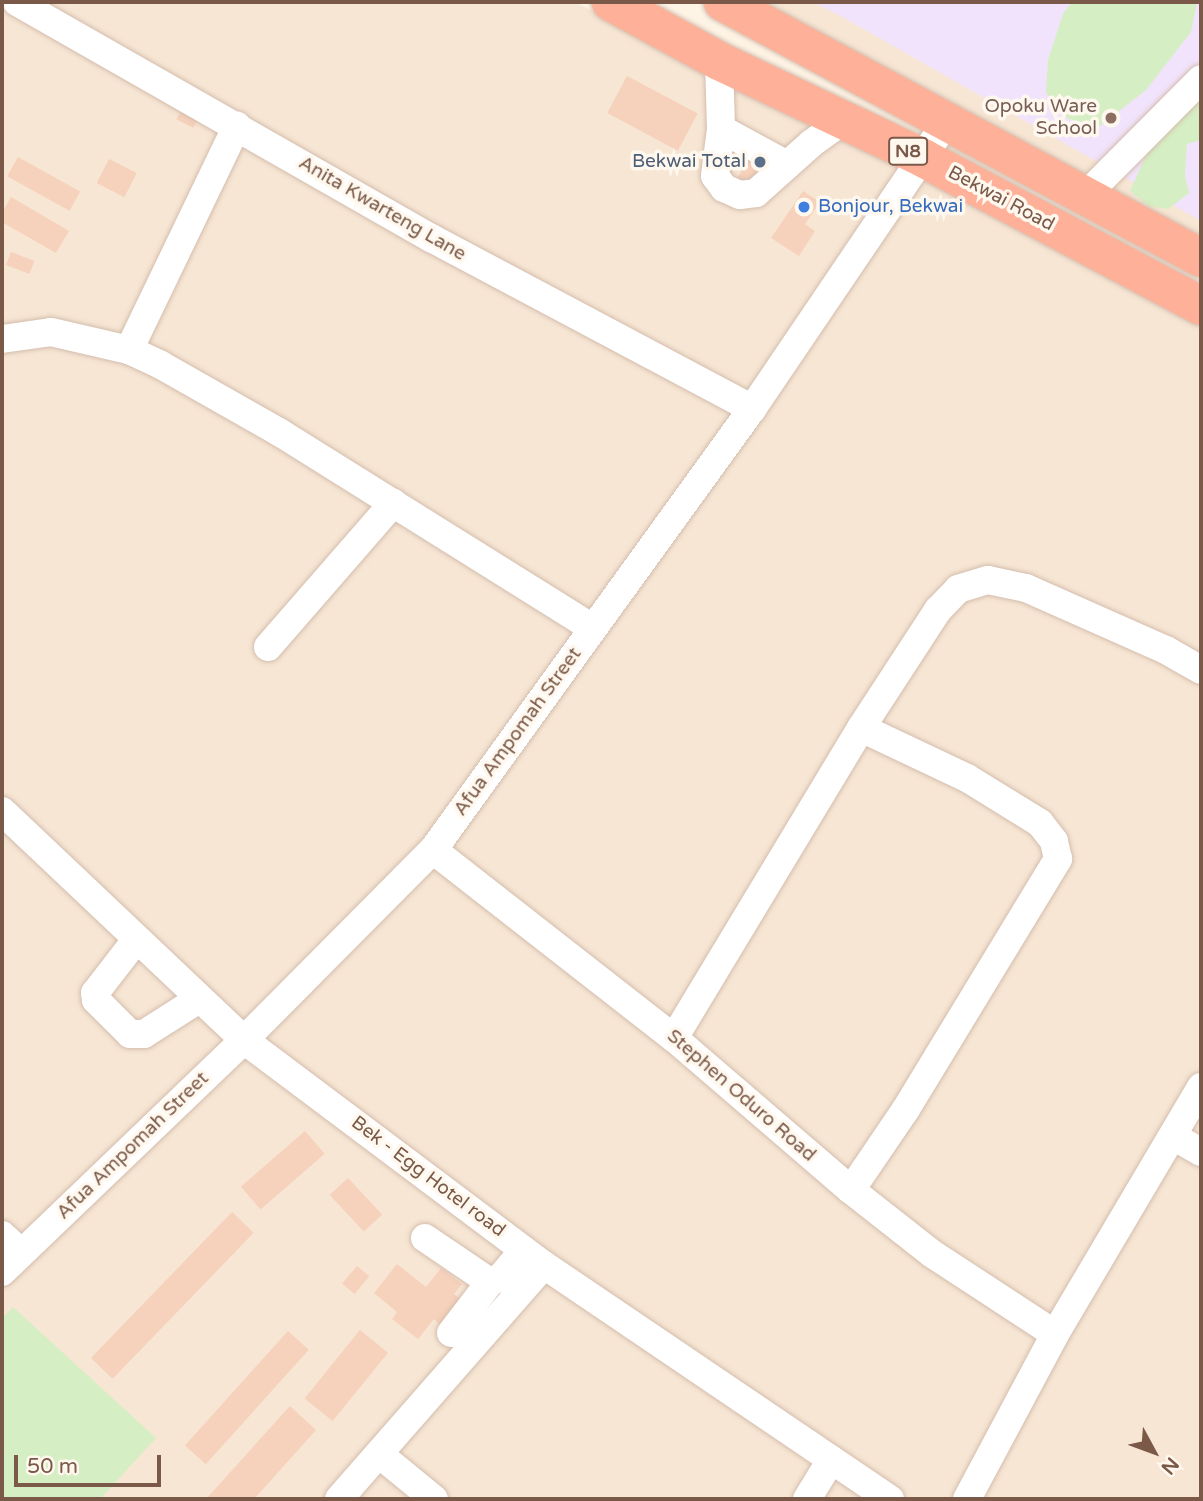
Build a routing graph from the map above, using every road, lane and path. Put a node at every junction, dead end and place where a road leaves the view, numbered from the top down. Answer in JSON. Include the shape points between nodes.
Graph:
{"nodes":[{"id":1,"x":17,"y":2,"type":"edge"},
{"id":2,"x":611,"y":2,"type":"edge"},
{"id":3,"x":723,"y":2,"type":"edge"},
{"id":4,"x":719,"y":61,"type":"junction"},
{"id":5,"x":1201,"y":79,"type":"edge"},
{"id":6,"x":844,"y":120,"type":"junction"},
{"id":7,"x":948,"y":120,"type":"junction"},
{"id":8,"x":237,"y":126,"type":"junction"},
{"id":9,"x":721,"y":129,"type":"junction"},
{"id":10,"x":923,"y":158,"type":"junction"},
{"id":11,"x":787,"y":165,"type":"junction"},
{"id":12,"x":1086,"y":195,"type":"junction"},
{"id":13,"x":1201,"y":258,"type":"edge"},
{"id":14,"x":1201,"y":306,"type":"edge"},
{"id":15,"x":2,"y":339,"type":"edge"},
{"id":16,"x":129,"y":350,"type":"junction"},
{"id":17,"x":752,"y":409,"type":"junction"},
{"id":18,"x":393,"y":503,"type":"junction"},
{"id":19,"x":593,"y":628,"type":"junction"},
{"id":20,"x":268,"y":647,"type":"dead end"},
{"id":21,"x":1201,"y":670,"type":"edge"},
{"id":22,"x":861,"y":728,"type":"junction"},
{"id":23,"x":2,"y":811,"type":"edge"},
{"id":24,"x":433,"y":850,"type":"junction"},
{"id":25,"x":136,"y":940,"type":"junction"},
{"id":26,"x":199,"y":999,"type":"junction"},
{"id":27,"x":674,"y":1038,"type":"junction"},
{"id":28,"x":244,"y":1040,"type":"junction"},
{"id":29,"x":1201,"y":1087,"type":"edge"},
{"id":30,"x":1173,"y":1136,"type":"junction"},
{"id":31,"x":1201,"y":1152,"type":"edge"},
{"id":32,"x":850,"y":1190,"type":"junction"},
{"id":33,"x":425,"y":1238,"type":"dead end"},
{"id":34,"x":8,"y":1253,"type":"edge"},
{"id":35,"x":534,"y":1258,"type":"junction"},
{"id":36,"x":490,"y":1282,"type":"junction"},
{"id":37,"x":451,"y":1334,"type":"dead end"},
{"id":38,"x":1055,"y":1334,"type":"junction"},
{"id":39,"x":379,"y":1454,"type":"junction"},
{"id":40,"x":831,"y":1460,"type":"junction"},
{"id":41,"x":339,"y":1499,"type":"edge"},
{"id":42,"x":434,"y":1499,"type":"edge"},
{"id":43,"x":807,"y":1499,"type":"edge"},
{"id":44,"x":890,"y":1499,"type":"edge"},
{"id":45,"x":967,"y":1499,"type":"edge"}],
"edges":[{"from":1,"to":8,"type":"street","name":"Anita Kwarteng Lane"},
{"from":2,"to":4,"type":"highway","name":"Bekwai Road","number":"N8"},
{"from":3,"to":7,"type":"highway","number":"N8"},
{"from":4,"to":6,"type":"highway","name":"Bekwai Road","number":"N8"},
{"from":4,"to":9,"type":"street"},
{"from":5,"to":12,"type":"street"},
{"from":6,"to":10,"type":"highway","name":"Bekwai Road","number":"N8"},
{"from":6,"to":11,"type":"street"},
{"from":7,"to":10,"type":"street","name":"Afua Ampomah Street"},
{"from":7,"to":12,"type":"highway","number":"N8"},
{"from":8,"to":16,"type":"street"},
{"from":8,"to":17,"type":"street","name":"Anita Kwarteng Lane","via":[[431,238]]},
{"from":9,"to":11,"type":"street"},
{"from":9,"to":11,"type":"street","via":[[715,176],[724,188],[751,196]]},
{"from":10,"to":14,"type":"highway","name":"Bekwai Road","number":"N8"},
{"from":10,"to":17,"type":"street","name":"Afua Ampomah Street"},
{"from":12,"to":13,"type":"highway","number":"N8"},
{"from":15,"to":16,"type":"street","via":[[51,332]]},
{"from":16,"to":18,"type":"street","via":[[279,432]]},
{"from":17,"to":19,"type":"street","name":"Afua Ampomah Street"},
{"from":18,"to":19,"type":"street"},
{"from":18,"to":20,"type":"street"},
{"from":19,"to":24,"type":"street","name":"Afua Ampomah Street"},
{"from":21,"to":22,"type":"street","via":[[1066,604],[1026,588],[988,580],[958,589],[938,610]]},
{"from":22,"to":27,"type":"street"},
{"from":22,"to":32,"type":"street","via":[[967,778],[1040,823],[1054,841],[1058,859],[906,1109]]},
{"from":23,"to":25,"type":"street","name":"Bek - Egg Hotel road"},
{"from":24,"to":27,"type":"street","name":"Stephen Oduro Road"},
{"from":24,"to":28,"type":"street","name":"Afua Ampomah Street"},
{"from":25,"to":26,"type":"street","name":"Bek - Egg Hotel road"},
{"from":25,"to":26,"type":"street","via":[[95,993],[96,1000],[130,1034],[144,1034]]},
{"from":26,"to":28,"type":"street","name":"Bek - Egg Hotel road"},
{"from":27,"to":32,"type":"street","name":"Stephen Oduro Road"},
{"from":28,"to":34,"type":"street","name":"Afua Ampomah Street"},
{"from":28,"to":35,"type":"street","name":"Bek - Egg Hotel road"},
{"from":29,"to":30,"type":"street"},
{"from":30,"to":31,"type":"street"},
{"from":30,"to":38,"type":"street"},
{"from":32,"to":38,"type":"street","name":"Stephen Oduro Road","via":[[931,1253]]},
{"from":33,"to":36,"type":"street"},
{"from":35,"to":36,"type":"street"},
{"from":35,"to":39,"type":"street"},
{"from":35,"to":40,"type":"street","name":"Bek - Egg Hotel road"},
{"from":36,"to":37,"type":"street"},
{"from":38,"to":45,"type":"street"},
{"from":39,"to":41,"type":"street"},
{"from":39,"to":42,"type":"street"},
{"from":40,"to":43,"type":"street"},
{"from":40,"to":44,"type":"street","name":"Bek - Egg Hotel road"}]}
